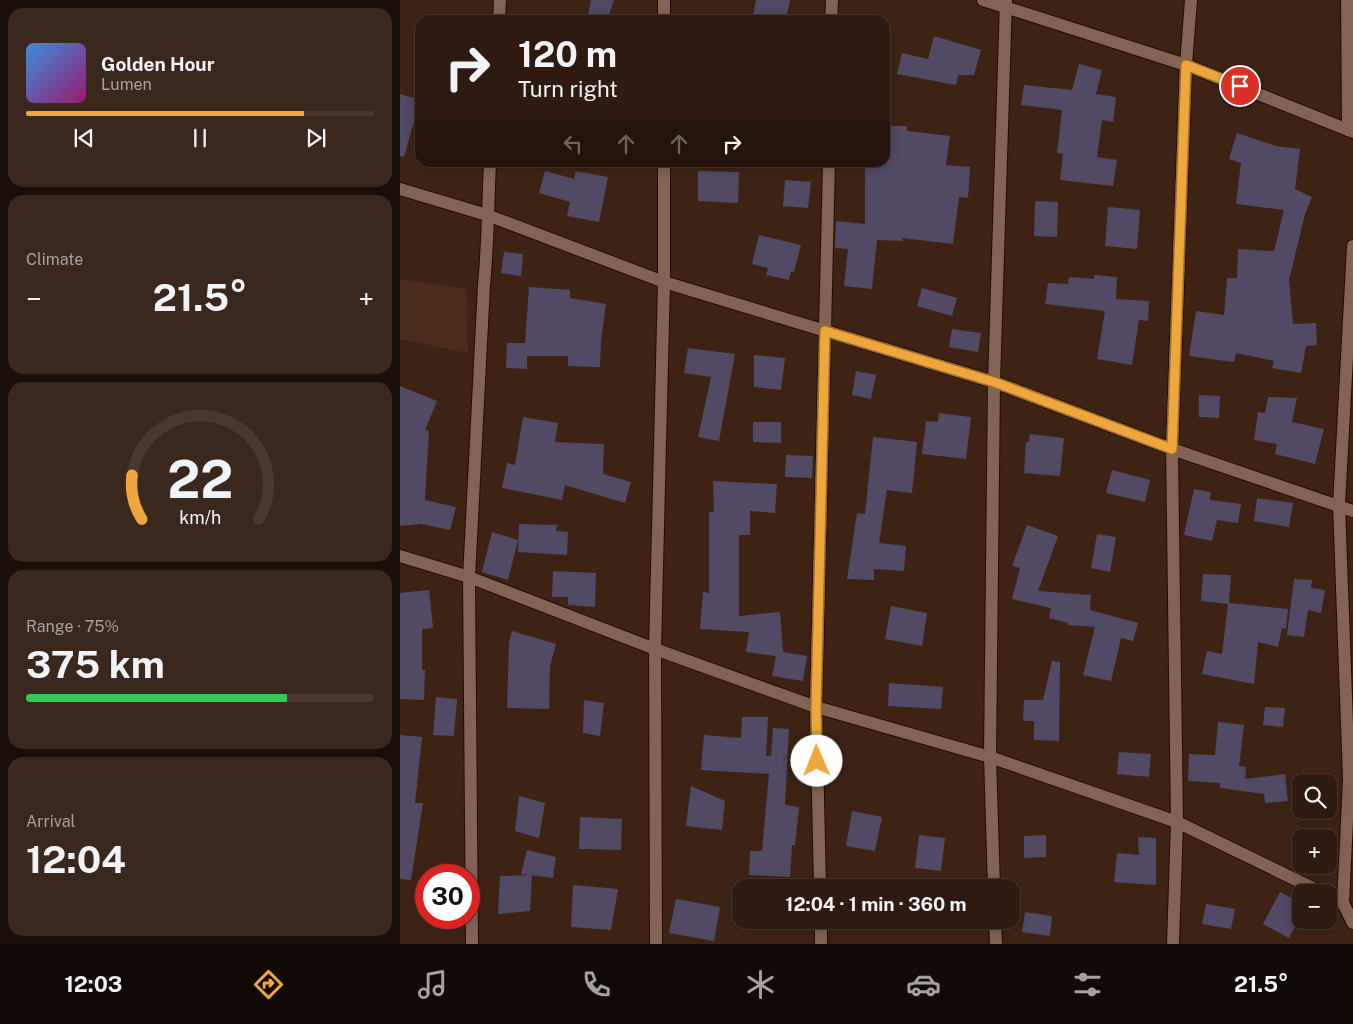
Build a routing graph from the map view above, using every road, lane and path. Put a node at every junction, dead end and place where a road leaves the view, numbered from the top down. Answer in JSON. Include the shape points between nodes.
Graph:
{"nodes":[{"id":1,"x":500,"y":0,"type":"edge"},
{"id":2,"x":664,"y":0,"type":"edge"},
{"id":3,"x":832,"y":0,"type":"edge"},
{"id":4,"x":983,"y":0,"type":"edge"},
{"id":5,"x":1191,"y":0,"type":"edge"},
{"id":6,"x":1347,"y":0,"type":"edge"},
{"id":7,"x":1006,"y":4,"type":"edge"},
{"id":8,"x":499,"y":15,"type":"edge"},
{"id":9,"x":664,"y":15,"type":"edge"},
{"id":10,"x":832,"y":15,"type":"edge"},
{"id":11,"x":1186,"y":65,"type":"junction"},
{"id":12,"x":1351,"y":131,"type":"edge"},
{"id":13,"x":490,"y":167,"type":"edge"},
{"id":14,"x":664,"y":167,"type":"edge"},
{"id":15,"x":828,"y":167,"type":"edge"},
{"id":16,"x":400,"y":189,"type":"edge"},
{"id":17,"x":487,"y":215,"type":"junction"},
{"id":18,"x":1353,"y":246,"type":"edge"},
{"id":19,"x":664,"y":282,"type":"junction"},
{"id":20,"x":825,"y":331,"type":"junction"},
{"id":21,"x":994,"y":382,"type":"junction"},
{"id":22,"x":1172,"y":449,"type":"junction"},
{"id":23,"x":1339,"y":505,"type":"junction"},
{"id":24,"x":1353,"y":511,"type":"edge"},
{"id":25,"x":400,"y":556,"type":"edge"},
{"id":26,"x":469,"y":577,"type":"junction"},
{"id":27,"x":655,"y":649,"type":"junction"},
{"id":28,"x":816,"y":707,"type":"junction"},
{"id":29,"x":990,"y":757,"type":"junction"},
{"id":30,"x":1177,"y":822,"type":"junction"},
{"id":31,"x":820,"y":879,"type":"edge"},
{"id":32,"x":994,"y":879,"type":"edge"},
{"id":33,"x":1305,"y":884,"type":"edge"},
{"id":34,"x":1348,"y":905,"type":"edge"},
{"id":35,"x":1353,"y":923,"type":"edge"},
{"id":36,"x":820,"y":929,"type":"edge"},
{"id":37,"x":995,"y":929,"type":"edge"},
{"id":38,"x":472,"y":944,"type":"edge"},
{"id":39,"x":656,"y":944,"type":"edge"},
{"id":40,"x":821,"y":944,"type":"edge"},
{"id":41,"x":996,"y":944,"type":"edge"},
{"id":42,"x":1173,"y":944,"type":"edge"}],
"edges":[{"from":1,"to":8,"type":"street"},
{"from":2,"to":9,"type":"street"},
{"from":3,"to":10,"type":"street"},
{"from":4,"to":7,"type":"street"},
{"from":5,"to":11,"type":"street"},
{"from":6,"to":12,"type":"street"},
{"from":7,"to":11,"type":"street"},
{"from":7,"to":21,"type":"street"},
{"from":11,"to":12,"type":"street"},
{"from":11,"to":22,"type":"street"},
{"from":13,"to":17,"type":"street"},
{"from":14,"to":19,"type":"street"},
{"from":15,"to":20,"type":"street"},
{"from":16,"to":17,"type":"street"},
{"from":17,"to":19,"type":"street"},
{"from":17,"to":26,"type":"street"},
{"from":18,"to":23,"type":"street"},
{"from":19,"to":20,"type":"street"},
{"from":19,"to":27,"type":"street"},
{"from":20,"to":21,"type":"street"},
{"from":20,"to":28,"type":"street"},
{"from":21,"to":22,"type":"street"},
{"from":21,"to":29,"type":"street"},
{"from":22,"to":23,"type":"street"},
{"from":22,"to":30,"type":"street"},
{"from":23,"to":24,"type":"street"},
{"from":23,"to":34,"type":"street","via":[[1349,779]]},
{"from":25,"to":26,"type":"street"},
{"from":26,"to":27,"type":"street"},
{"from":26,"to":38,"type":"street"},
{"from":27,"to":28,"type":"street"},
{"from":27,"to":39,"type":"street"},
{"from":28,"to":29,"type":"street"},
{"from":28,"to":31,"type":"street"},
{"from":29,"to":30,"type":"street"},
{"from":29,"to":32,"type":"street"},
{"from":30,"to":33,"type":"street"},
{"from":30,"to":42,"type":"street"},
{"from":34,"to":35,"type":"street"},
{"from":36,"to":40,"type":"street"},
{"from":37,"to":41,"type":"street"}]}
